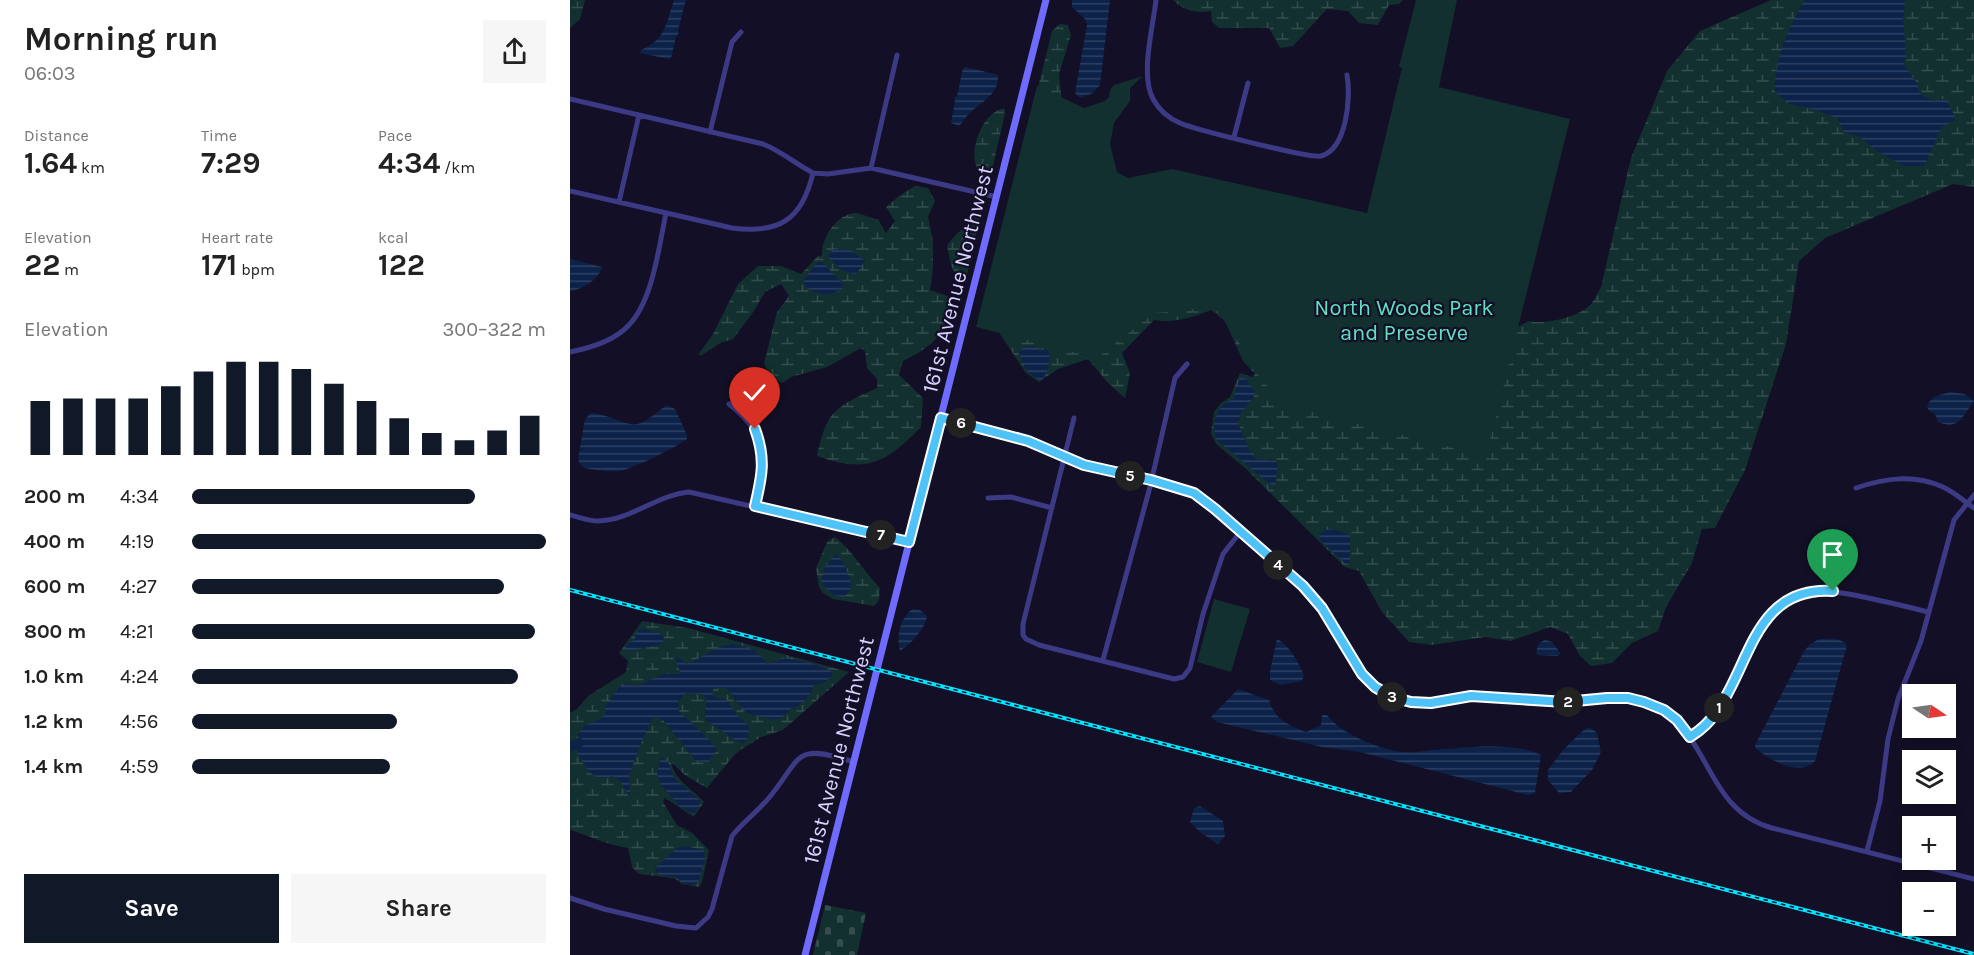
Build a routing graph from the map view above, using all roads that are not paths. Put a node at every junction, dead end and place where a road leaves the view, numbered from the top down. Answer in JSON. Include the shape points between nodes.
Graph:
{"nodes":[{"id":1,"x":1046,"y":0,"type":"edge"},
{"id":2,"x":1156,"y":0,"type":"edge"},
{"id":3,"x":741,"y":32,"type":"dead end"},
{"id":4,"x":897,"y":55,"type":"dead end"},
{"id":5,"x":1347,"y":75,"type":"dead end"},
{"id":6,"x":1248,"y":83,"type":"dead end"},
{"id":7,"x":570,"y":99,"type":"edge"},
{"id":8,"x":639,"y":115,"type":"junction"},
{"id":9,"x":710,"y":132,"type":"junction"},
{"id":10,"x":1234,"y":137,"type":"junction"},
{"id":11,"x":871,"y":168,"type":"junction"},
{"id":12,"x":813,"y":173,"type":"junction"},
{"id":13,"x":570,"y":191,"type":"edge"},
{"id":14,"x":997,"y":197,"type":"junction"},
{"id":15,"x":619,"y":202,"type":"junction"},
{"id":16,"x":666,"y":213,"type":"junction"},
{"id":17,"x":570,"y":351,"type":"edge"},
{"id":18,"x":1187,"y":364,"type":"dead end"},
{"id":19,"x":729,"y":404,"type":"dead end"},
{"id":20,"x":941,"y":418,"type":"junction"},
{"id":21,"x":1074,"y":418,"type":"dead end"},
{"id":22,"x":1065,"y":457,"type":"junction"},
{"id":23,"x":1151,"y":480,"type":"junction"},
{"id":24,"x":1856,"y":488,"type":"dead end"},
{"id":25,"x":1974,"y":495,"type":"edge"},
{"id":26,"x":988,"y":498,"type":"dead end"},
{"id":27,"x":1966,"y":503,"type":"junction"},
{"id":28,"x":755,"y":506,"type":"junction"},
{"id":29,"x":1052,"y":508,"type":"junction"},
{"id":30,"x":1974,"y":508,"type":"edge"},
{"id":31,"x":570,"y":516,"type":"edge"},
{"id":32,"x":1241,"y":531,"type":"junction"},
{"id":33,"x":909,"y":542,"type":"junction"},
{"id":34,"x":1928,"y":612,"type":"junction"},
{"id":35,"x":1103,"y":660,"type":"junction"},
{"id":36,"x":1690,"y":737,"type":"junction"},
{"id":37,"x":854,"y":762,"type":"junction"},
{"id":38,"x":1867,"y":851,"type":"junction"},
{"id":39,"x":1974,"y":879,"type":"edge"},
{"id":40,"x":570,"y":898,"type":"edge"},
{"id":41,"x":804,"y":953,"type":"edge"}],
"edges":[{"from":1,"to":14,"type":"main road","name":"161st Avenue Northwest"},
{"from":2,"to":10,"type":"street","via":[[1148,67],[1152,98],[1160,110],[1180,123]]},
{"from":3,"to":9,"type":"street","via":[[732,42]]},
{"from":4,"to":11,"type":"street"},
{"from":5,"to":10,"type":"street","via":[[1350,97],[1344,122],[1337,144],[1326,154],[1312,157]]},
{"from":6,"to":10,"type":"street"},
{"from":7,"to":8,"type":"street"},
{"from":8,"to":9,"type":"street"},
{"from":8,"to":15,"type":"street"},
{"from":9,"to":12,"type":"street","via":[[770,146]]},
{"from":11,"to":12,"type":"street"},
{"from":11,"to":14,"type":"street"},
{"from":12,"to":16,"type":"street","via":[[800,207],[792,216],[765,230],[732,228]]},
{"from":13,"to":15,"type":"street"},
{"from":14,"to":20,"type":"main road","name":"161st Avenue Northwest"},
{"from":15,"to":16,"type":"street"},
{"from":16,"to":17,"type":"street","via":[[642,305],[628,326],[602,342]]},
{"from":18,"to":23,"type":"street","via":[[1175,378]]},
{"from":19,"to":28,"type":"street","via":[[755,429],[761,445],[763,462]]},
{"from":20,"to":22,"type":"street","via":[[1028,441]]},
{"from":20,"to":33,"type":"main road","name":"161st Avenue Northwest"},
{"from":21,"to":22,"type":"street"},
{"from":22,"to":23,"type":"street"},
{"from":22,"to":29,"type":"street"},
{"from":23,"to":32,"type":"street","via":[[1194,493]]},
{"from":23,"to":35,"type":"street"},
{"from":24,"to":27,"type":"street","via":[[1913,478],[1943,486]]},
{"from":25,"to":27,"type":"street"},
{"from":26,"to":29,"type":"street","via":[[1011,497]]},
{"from":27,"to":30,"type":"street"},
{"from":27,"to":34,"type":"street","via":[[1954,520]]},
{"from":28,"to":31,"type":"street","via":[[689,492],[603,520]]},
{"from":28,"to":33,"type":"street"},
{"from":29,"to":35,"type":"street","via":[[1023,635],[1040,645]]},
{"from":32,"to":35,"type":"street","via":[[1223,554],[1190,668],[1183,677],[1174,679]]},
{"from":32,"to":36,"type":"street","via":[[1303,586],[1322,608],[1362,674],[1392,697],[1431,703],[1471,696],[1565,702],[1628,698],[1664,710]]},
{"from":33,"to":37,"type":"main road","name":"161st Avenue Northwest"},
{"from":34,"to":36,"type":"street","via":[[1829,591],[1805,594],[1780,606],[1758,630],[1718,710]]},
{"from":34,"to":38,"type":"street","via":[[1891,728],[1880,801]]},
{"from":36,"to":38,"type":"street","via":[[1720,791],[1748,818],[1772,828]]},
{"from":37,"to":40,"type":"street","via":[[818,752],[802,756],[789,769],[766,802],[732,836],[712,909],[696,928]]},
{"from":37,"to":41,"type":"main road","name":"161st Avenue Northwest"},
{"from":38,"to":39,"type":"street"}]}
